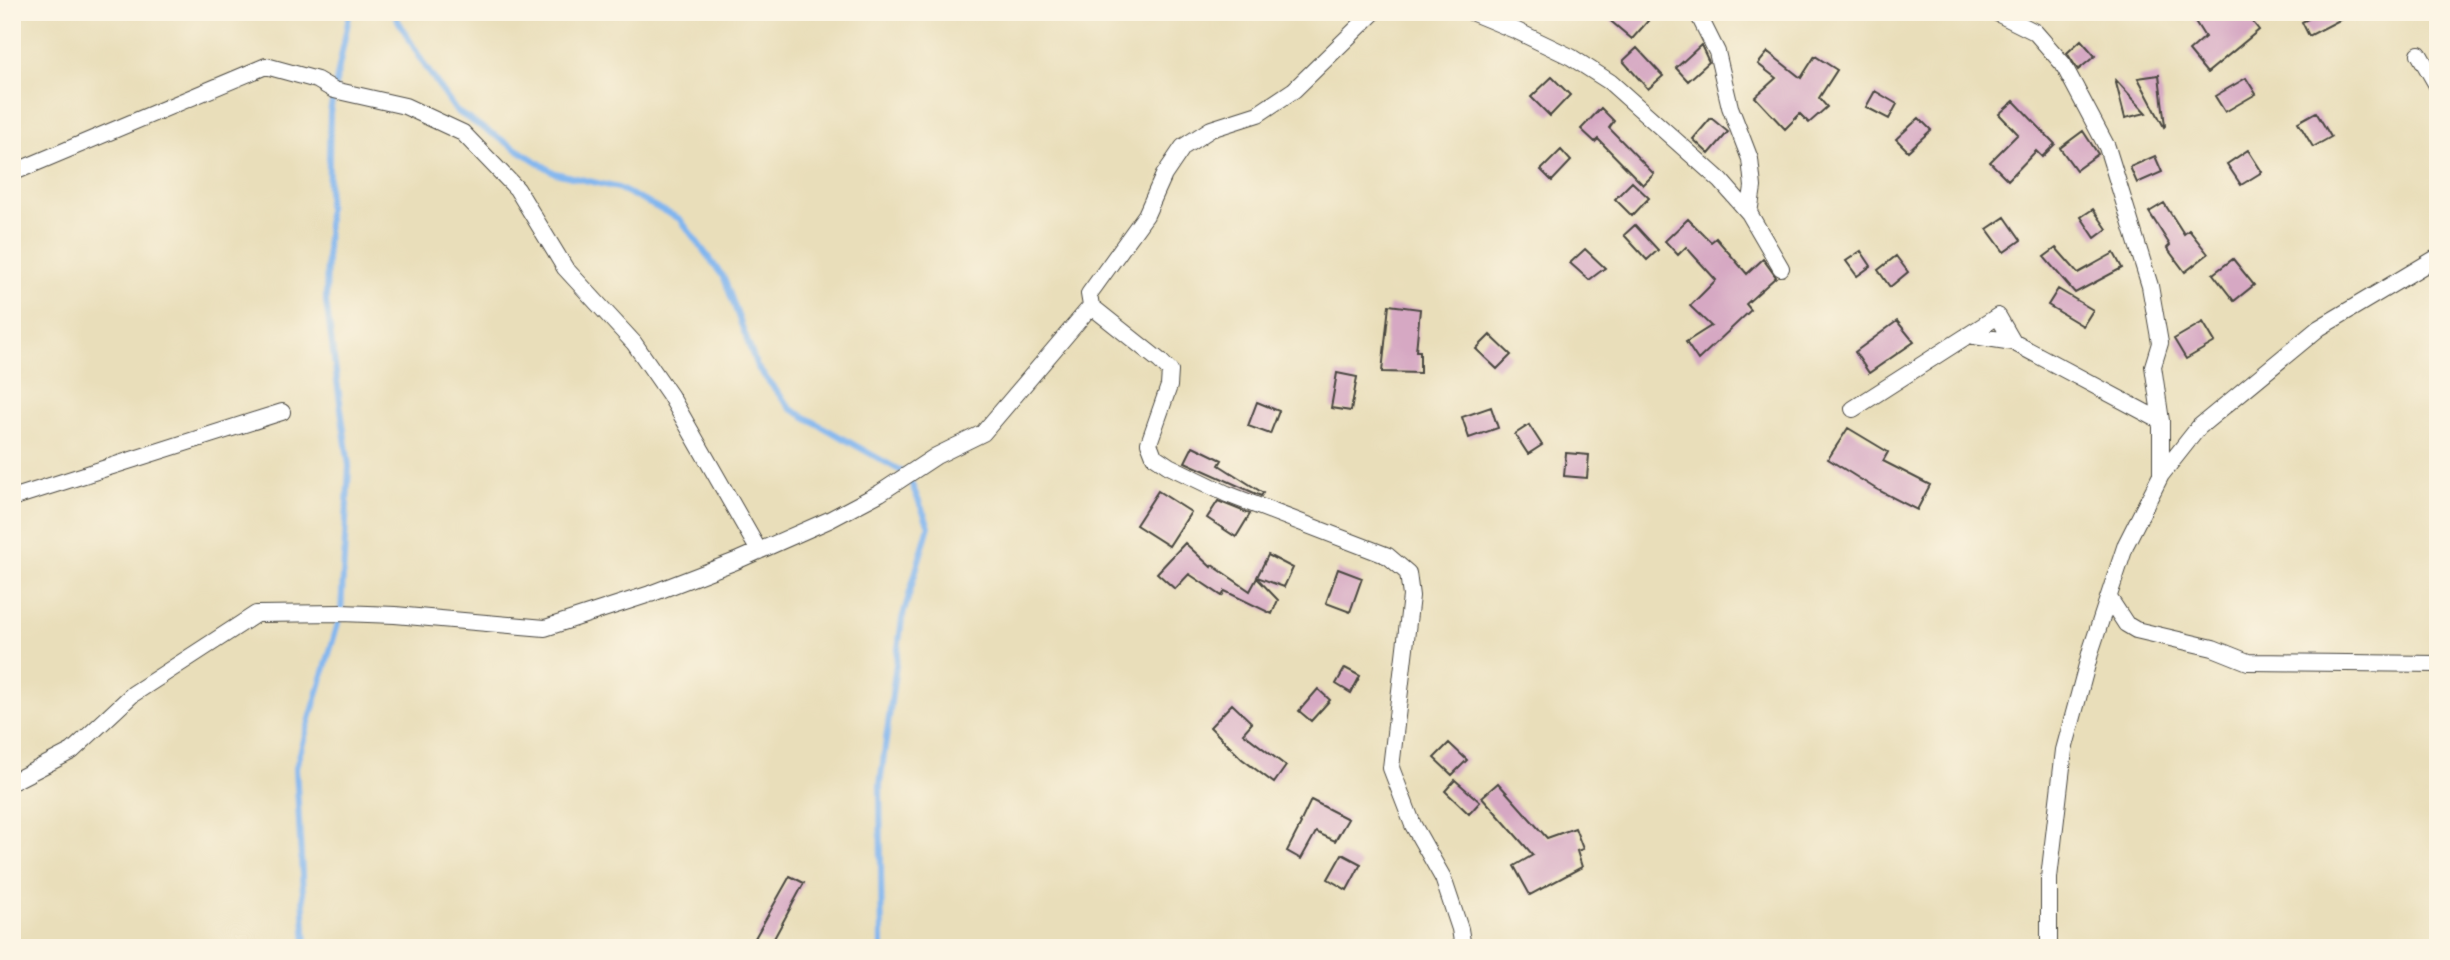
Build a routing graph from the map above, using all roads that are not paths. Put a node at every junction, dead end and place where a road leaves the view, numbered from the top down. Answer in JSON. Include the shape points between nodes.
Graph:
{"nodes":[{"id":1,"x":1374,"y":12,"type":"edge"},
{"id":2,"x":1471,"y":12,"type":"edge"},
{"id":3,"x":1697,"y":12,"type":"edge"},
{"id":4,"x":1995,"y":12,"type":"edge"},
{"id":5,"x":2419,"y":54,"type":"dead end"},
{"id":6,"x":2438,"y":87,"type":"edge"},
{"id":7,"x":12,"y":173,"type":"edge"},
{"id":8,"x":1749,"y":213,"type":"junction"},
{"id":9,"x":2438,"y":257,"type":"edge"},
{"id":10,"x":1780,"y":268,"type":"dead end"},
{"id":11,"x":1091,"y":306,"type":"junction"},
{"id":12,"x":1968,"y":335,"type":"junction"},
{"id":13,"x":2013,"y":342,"type":"junction"},
{"id":14,"x":1853,"y":409,"type":"dead end"},
{"id":15,"x":282,"y":412,"type":"dead end"},
{"id":16,"x":2161,"y":421,"type":"junction"},
{"id":17,"x":2161,"y":475,"type":"junction"},
{"id":18,"x":12,"y":498,"type":"edge"},
{"id":19,"x":759,"y":551,"type":"junction"},
{"id":20,"x":2109,"y":598,"type":"junction"},
{"id":21,"x":2438,"y":664,"type":"edge"},
{"id":22,"x":12,"y":782,"type":"edge"},
{"id":23,"x":1463,"y":948,"type":"edge"},
{"id":24,"x":2049,"y":948,"type":"edge"}],
"edges":[{"from":1,"to":11,"type":"street","via":[[1294,90],[1258,114],[1211,129],[1183,147],[1146,215],[1089,294]]},
{"from":2,"to":8,"type":"street","via":[[1560,52],[1610,82],[1721,181]]},
{"from":3,"to":8,"type":"street","via":[[1717,52],[1730,107],[1751,159]]},
{"from":4,"to":16,"type":"street","via":[[2035,32],[2063,64],[2107,148],[2150,286],[2160,343],[2152,366]]},
{"from":5,"to":6,"type":"street"},
{"from":7,"to":19,"type":"street","via":[[266,66],[405,106],[463,133],[517,189],[565,268],[634,343],[670,395]]},
{"from":8,"to":10,"type":"street"},
{"from":9,"to":17,"type":"street","via":[[2319,328],[2199,427]]},
{"from":11,"to":19,"type":"street","via":[[983,433],[829,520]]},
{"from":11,"to":23,"type":"street","via":[[1170,372],[1149,443],[1154,456],[1227,494],[1388,556],[1408,573],[1411,596],[1391,768],[1413,825],[1443,878]]},
{"from":12,"to":13,"type":"street"},
{"from":12,"to":13,"type":"street","via":[[1998,316]]},
{"from":12,"to":14,"type":"street"},
{"from":13,"to":16,"type":"street"},
{"from":15,"to":18,"type":"street"},
{"from":16,"to":17,"type":"street"},
{"from":17,"to":20,"type":"street","via":[[2126,544]]},
{"from":19,"to":22,"type":"street","via":[[650,594],[545,628],[395,615],[256,614],[132,694],[72,751]]},
{"from":20,"to":21,"type":"street","via":[[2126,624],[2136,630],[2248,662]]},
{"from":20,"to":24,"type":"street","via":[[2064,750],[2049,878]]}]}
